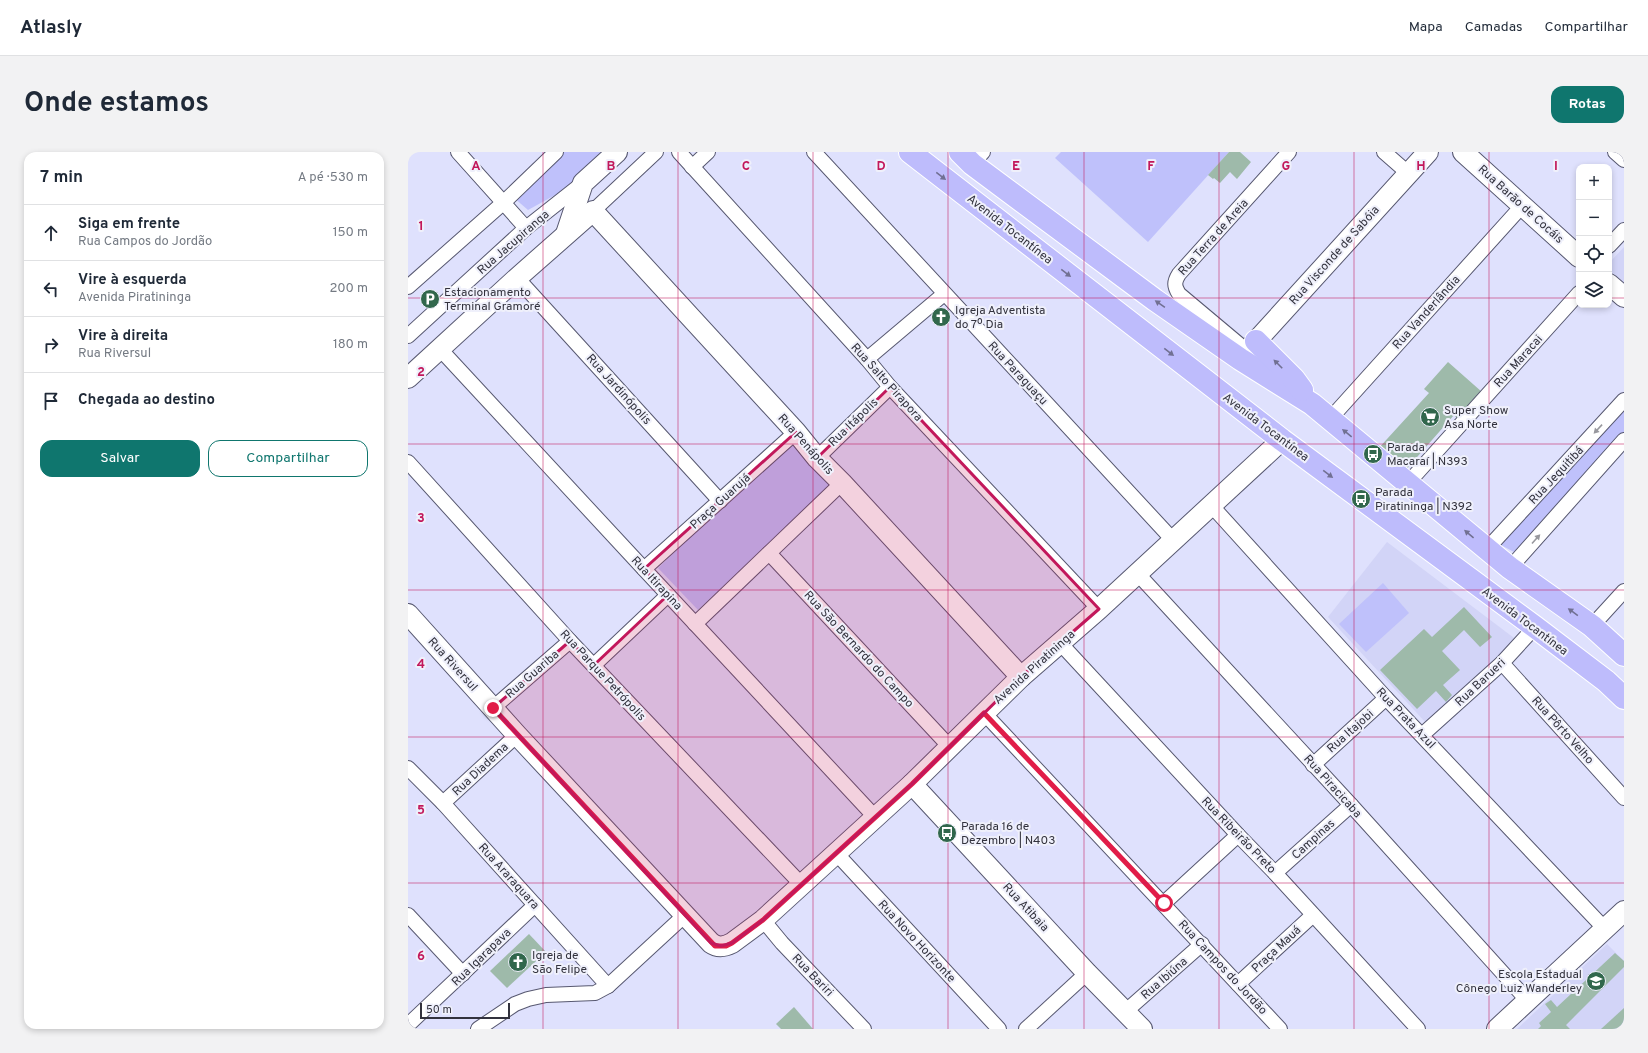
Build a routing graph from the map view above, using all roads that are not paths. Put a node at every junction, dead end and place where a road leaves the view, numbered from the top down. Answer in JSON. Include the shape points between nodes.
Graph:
{"nodes":[{"id":1,"x":458,"y":152,"type":"edge"},
{"id":2,"x":556,"y":152,"type":"edge"},
{"id":3,"x":617,"y":152,"type":"edge"},
{"id":4,"x":656,"y":152,"type":"edge"},
{"id":5,"x":679,"y":152,"type":"edge"},
{"id":6,"x":708,"y":152,"type":"edge"},
{"id":7,"x":814,"y":152,"type":"edge"},
{"id":8,"x":910,"y":152,"type":"edge"},
{"id":9,"x":1289,"y":152,"type":"edge"},
{"id":10,"x":1384,"y":152,"type":"edge"},
{"id":11,"x":1428,"y":152,"type":"edge"},
{"id":12,"x":1463,"y":152,"type":"edge"},
{"id":13,"x":1615,"y":152,"type":"edge"},
{"id":14,"x":972,"y":156,"type":"edge"},
{"id":15,"x":1624,"y":160,"type":"edge"},
{"id":16,"x":692,"y":167,"type":"junction"},
{"id":17,"x":1408,"y":173,"type":"junction"},
{"id":18,"x":583,"y":182,"type":"junction"},
{"id":19,"x":503,"y":203,"type":"junction"},
{"id":20,"x":1522,"y":206,"type":"junction"},
{"id":21,"x":593,"y":211,"type":"junction"},
{"id":22,"x":526,"y":228,"type":"junction"},
{"id":23,"x":1624,"y":230,"type":"edge"},
{"id":24,"x":566,"y":234,"type":"junction"},
{"id":25,"x":1612,"y":243,"type":"edge"},
{"id":26,"x":1576,"y":254,"type":"edge"},
{"id":27,"x":517,"y":278,"type":"junction"},
{"id":28,"x":408,"y":287,"type":"edge"},
{"id":29,"x":1612,"y":287,"type":"edge"},
{"id":30,"x":944,"y":294,"type":"junction"},
{"id":31,"x":1576,"y":296,"type":"edge"},
{"id":32,"x":1624,"y":297,"type":"edge"},
{"id":33,"x":408,"y":336,"type":"edge"},
{"id":34,"x":440,"y":349,"type":"junction"},
{"id":35,"x":1248,"y":350,"type":"junction"},
{"id":36,"x":867,"y":359,"type":"junction"},
{"id":37,"x":408,"y":378,"type":"edge"},
{"id":38,"x":890,"y":387,"type":"junction"},
{"id":39,"x":1624,"y":400,"type":"edge"},
{"id":40,"x":1330,"y":419,"type":"junction"},
{"id":41,"x":796,"y":432,"type":"junction"},
{"id":42,"x":1282,"y":440,"type":"junction"},
{"id":43,"x":1624,"y":440,"type":"edge"},
{"id":44,"x":817,"y":458,"type":"junction"},
{"id":45,"x":408,"y":462,"type":"edge"},
{"id":46,"x":842,"y":483,"type":"junction"},
{"id":47,"x":1408,"y":483,"type":"junction"},
{"id":48,"x":720,"y":500,"type":"junction"},
{"id":49,"x":1212,"y":505,"type":"junction"},
{"id":50,"x":1173,"y":540,"type":"junction"},
{"id":51,"x":1487,"y":549,"type":"junction"},
{"id":52,"x":769,"y":553,"type":"junction"},
{"id":53,"x":1510,"y":568,"type":"junction"},
{"id":54,"x":644,"y":570,"type":"junction"},
{"id":55,"x":1137,"y":573,"type":"junction"},
{"id":56,"x":1624,"y":591,"type":"edge"},
{"id":57,"x":668,"y":595,"type":"junction"},
{"id":58,"x":1099,"y":609,"type":"junction"},
{"id":59,"x":408,"y":614,"type":"edge"},
{"id":60,"x":695,"y":624,"type":"junction"},
{"id":61,"x":1592,"y":626,"type":"junction"},
{"id":62,"x":1535,"y":628,"type":"junction"},
{"id":63,"x":570,"y":640,"type":"junction"},
{"id":64,"x":1060,"y":643,"type":"junction"},
{"id":65,"x":1624,"y":655,"type":"edge"},
{"id":66,"x":1502,"y":663,"type":"junction"},
{"id":67,"x":594,"y":665,"type":"junction"},
{"id":68,"x":1020,"y":677,"type":"junction"},
{"id":69,"x":1386,"y":698,"type":"junction"},
{"id":70,"x":1624,"y":698,"type":"edge"},
{"id":71,"x":493,"y":708,"type":"junction"},
{"id":72,"x":984,"y":713,"type":"junction"},
{"id":73,"x":517,"y":735,"type":"junction"},
{"id":74,"x":1422,"y":735,"type":"junction"},
{"id":75,"x":949,"y":746,"type":"junction"},
{"id":76,"x":1313,"y":765,"type":"junction"},
{"id":77,"x":408,"y":768,"type":"edge"},
{"id":78,"x":912,"y":784,"type":"junction"},
{"id":79,"x":1624,"y":798,"type":"edge"},
{"id":80,"x":443,"y":803,"type":"junction"},
{"id":81,"x":1351,"y":805,"type":"junction"},
{"id":82,"x":875,"y":817,"type":"junction"},
{"id":83,"x":1238,"y":835,"type":"junction"},
{"id":84,"x":836,"y":853,"type":"junction"},
{"id":85,"x":1275,"y":872,"type":"junction"},
{"id":86,"x":801,"y":884,"type":"junction"},
{"id":87,"x":1164,"y":903,"type":"junction"},
{"id":88,"x":536,"y":905,"type":"junction"},
{"id":89,"x":1624,"y":911,"type":"edge"},
{"id":90,"x":408,"y":915,"type":"edge"},
{"id":91,"x":685,"y":915,"type":"junction"},
{"id":92,"x":1313,"y":915,"type":"junction"},
{"id":93,"x":763,"y":920,"type":"junction"},
{"id":94,"x":1605,"y":929,"type":"junction"},
{"id":95,"x":732,"y":943,"type":"joint"},
{"id":96,"x":1202,"y":944,"type":"junction"},
{"id":97,"x":1087,"y":973,"type":"junction"},
{"id":98,"x":463,"y":974,"type":"junction"},
{"id":99,"x":1238,"y":984,"type":"junction"},
{"id":100,"x":608,"y":986,"type":"junction"},
{"id":101,"x":1528,"y":1001,"type":"junction"},
{"id":102,"x":1126,"y":1011,"type":"junction"},
{"id":103,"x":408,"y":1025,"type":"edge"},
{"id":104,"x":478,"y":1029,"type":"edge"},
{"id":105,"x":864,"y":1029,"type":"edge"},
{"id":106,"x":998,"y":1029,"type":"edge"},
{"id":107,"x":1026,"y":1029,"type":"edge"},
{"id":108,"x":1142,"y":1029,"type":"edge"},
{"id":109,"x":1280,"y":1029,"type":"edge"},
{"id":110,"x":1418,"y":1029,"type":"edge"},
{"id":111,"x":1497,"y":1029,"type":"edge"}],
"edges":[{"from":1,"to":19,"type":"street"},
{"from":2,"to":19,"type":"street"},
{"from":3,"to":18,"type":"street"},
{"from":4,"to":21,"type":"street"},
{"from":5,"to":16,"type":"street","name":"Rua Salto Pirapora"},
{"from":6,"to":16,"type":"street"},
{"from":7,"to":30,"type":"street","name":"Rua Paraguaçu"},
{"from":8,"to":42,"type":"main road","name":"Avenida Tocantínea","one_way":true},
{"from":9,"to":35,"type":"street","name":"Rua Terra de Areia","via":[[1175,281],[1174,288],[1179,294]]},
{"from":10,"to":17,"type":"street"},
{"from":11,"to":17,"type":"street","name":"Rua Visconde de Sabóia"},
{"from":12,"to":20,"type":"street","name":"Rua Barão de Cocáis"},
{"from":13,"to":15,"type":"street"},
{"from":35,"to":14,"type":"main road","one_way":true,"via":[[1155,300]]},
{"from":16,"to":36,"type":"street","name":"Rua Salto Pirapora"},
{"from":17,"to":35,"type":"street","name":"Rua Visconde de Sabóia"},
{"from":18,"to":22,"type":"street","name":"Rua Jacupiranga"},
{"from":18,"to":24,"type":"street"},
{"from":19,"to":22,"type":"street"},
{"from":19,"to":28,"type":"street"},
{"from":20,"to":26,"type":"street","name":"Rua Barão de Cocáis"},
{"from":20,"to":40,"type":"street","name":"Rua Vanderlândia"},
{"from":21,"to":24,"type":"street"},
{"from":21,"to":41,"type":"street","name":"Rua Penápolis"},
{"from":22,"to":33,"type":"street","name":"Rua Jacupiranga"},
{"from":23,"to":25,"type":"street"},
{"from":24,"to":27,"type":"street"},
{"from":27,"to":34,"type":"street"},
{"from":27,"to":48,"type":"street","name":"Rua Jardinópolis"},
{"from":29,"to":32,"type":"street"},
{"from":30,"to":36,"type":"street"},
{"from":30,"to":50,"type":"street","name":"Rua Paraguaçu"},
{"from":31,"to":47,"type":"street","name":"Rua Maracai"},
{"from":34,"to":37,"type":"street"},
{"from":34,"to":54,"type":"street","name":"Rua Itirapina"},
{"from":40,"to":35,"type":"main road","one_way":true},
{"from":36,"to":38,"type":"street","name":"Rua Salto Pirapora"},
{"from":38,"to":44,"type":"street","name":"Rua Itápolis"},
{"from":38,"to":58,"type":"street","name":"Rua Salto Pirapora"},
{"from":39,"to":51,"type":"street","name":"Rua Jequitibá","one_way":true},
{"from":47,"to":40,"type":"main road","one_way":true},
{"from":41,"to":44,"type":"street","name":"Rua Penápolis"},
{"from":41,"to":48,"type":"street","name":"Praça Guarujá"},
{"from":42,"to":49,"type":"street","name":"Avenida Piratininga"},
{"from":42,"to":62,"type":"main road","name":"Avenida Tocantínea","one_way":true},
{"from":53,"to":43,"type":"street","one_way":true},
{"from":44,"to":46,"type":"street","name":"Rua Penápolis"},
{"from":45,"to":63,"type":"street","name":"Rua Parque Petrópolis"},
{"from":46,"to":52,"type":"street"},
{"from":46,"to":68,"type":"street","name":"Rua Penápolis"},
{"from":51,"to":47,"type":"main road","one_way":true},
{"from":48,"to":54,"type":"street","name":"Praça Guarujá"},
{"from":49,"to":50,"type":"street","name":"Avenida Piratininga"},
{"from":49,"to":69,"type":"street","name":"Rua Prata Azul"},
{"from":50,"to":55,"type":"street","name":"Avenida Piratininga"},
{"from":51,"to":53,"type":"main road"},
{"from":52,"to":60,"type":"street"},
{"from":52,"to":75,"type":"street","name":"Rua São Bernardo do Campo"},
{"from":61,"to":53,"type":"main road","one_way":true},
{"from":54,"to":57,"type":"street","name":"Rua Itirapina"},
{"from":55,"to":58,"type":"street","name":"Avenida Piratininga"},
{"from":55,"to":76,"type":"street","name":"Rua Piracicaba"},
{"from":56,"to":61,"type":"street"},
{"from":57,"to":60,"type":"street","name":"Rua Itirapina"},
{"from":57,"to":67,"type":"street"},
{"from":58,"to":64,"type":"street","name":"Avenida Piratininga"},
{"from":59,"to":71,"type":"street","name":"Rua Riversul"},
{"from":60,"to":82,"type":"street","name":"Rua Itirapina"},
{"from":61,"to":65,"type":"main road"},
{"from":62,"to":66,"type":"street","name":"Rua Barueri"},
{"from":62,"to":70,"type":"main road","name":"Avenida Tocantínea","via":[[1606,681]]},
{"from":63,"to":67,"type":"street","name":"Rua Parque Petrópolis"},
{"from":63,"to":71,"type":"street","name":"Rua Guariba"},
{"from":64,"to":68,"type":"street","name":"Avenida Piratininga"},
{"from":64,"to":83,"type":"street","name":"Rua Ribeirão Preto"},
{"from":66,"to":74,"type":"street","name":"Rua Barueri"},
{"from":66,"to":79,"type":"street","name":"Rua Pôrto Velho"},
{"from":67,"to":86,"type":"street","name":"Rua Parque Petrópolis"},
{"from":68,"to":72,"type":"street","name":"Avenida Piratininga"},
{"from":69,"to":74,"type":"street","name":"Rua Prata Azul"},
{"from":69,"to":76,"type":"street","name":"Rua Itajobi"},
{"from":71,"to":73,"type":"street","name":"Rua Riversul"},
{"from":72,"to":75,"type":"street","name":"Avenida Piratininga"},
{"from":72,"to":87,"type":"street","name":"Rua Campos do Jordão"},
{"from":73,"to":80,"type":"street","name":"Rua Diadema"},
{"from":73,"to":91,"type":"street","name":"Rua Riversul"},
{"from":74,"to":94,"type":"street","name":"Rua Prata Azul"},
{"from":75,"to":78,"type":"street","name":"Avenida Piratininga"},
{"from":76,"to":81,"type":"street","name":"Rua Piracicaba"},
{"from":77,"to":80,"type":"street","name":"Rua Araraquara"},
{"from":78,"to":82,"type":"street","name":"Avenida Piratininga"},
{"from":78,"to":97,"type":"street","name":"Rua Atibaia"},
{"from":80,"to":88,"type":"street","name":"Rua Araraquara"},
{"from":81,"to":85,"type":"street","name":"Campinas"},
{"from":81,"to":101,"type":"street","name":"Rua Piracicaba"},
{"from":82,"to":84,"type":"street","name":"Avenida Piratininga"},
{"from":83,"to":85,"type":"street","name":"Rua Ribeirão Preto"},
{"from":83,"to":87,"type":"street"},
{"from":84,"to":86,"type":"street","name":"Avenida Piratininga"},
{"from":84,"to":106,"type":"street","name":"Rua Novo Horizonte"},
{"from":85,"to":92,"type":"street","name":"Rua Ribeirão Preto"},
{"from":86,"to":93,"type":"street","name":"Avenida Piratininga"},
{"from":87,"to":96,"type":"street","name":"Rua Campos do Jordão"},
{"from":88,"to":98,"type":"street","name":"Rua Igarapava"},
{"from":88,"to":100,"type":"street","name":"Rua Araraquara"},
{"from":89,"to":94,"type":"street"},
{"from":90,"to":98,"type":"street"},
{"from":91,"to":95,"type":"street","name":"Rua Riversul","via":[[715,946]]},
{"from":91,"to":100,"type":"street"},
{"from":92,"to":99,"type":"street","name":"Praça Mauá"},
{"from":92,"to":110,"type":"street","name":"Rua Ribeirão Preto"},
{"from":93,"to":95,"type":"street","name":"Avenida Piratininga"},
{"from":93,"to":105,"type":"street","name":"Rua Bariri"},
{"from":94,"to":101,"type":"street"},
{"from":96,"to":99,"type":"street","name":"Rua Campos do Jordão"},
{"from":96,"to":102,"type":"street","name":"Rua Ibiúna"},
{"from":97,"to":102,"type":"street","name":"Rua Atibaia"},
{"from":97,"to":107,"type":"street"},
{"from":98,"to":103,"type":"street","name":"Rua Igarapava"},
{"from":99,"to":109,"type":"street","name":"Rua Campos do Jordão"},
{"from":100,"to":104,"type":"street","via":[[595,993],[546,995],[528,999],[515,1004]]},
{"from":101,"to":111,"type":"street"},
{"from":102,"to":108,"type":"street","name":"Rua Atibaia"}]}
